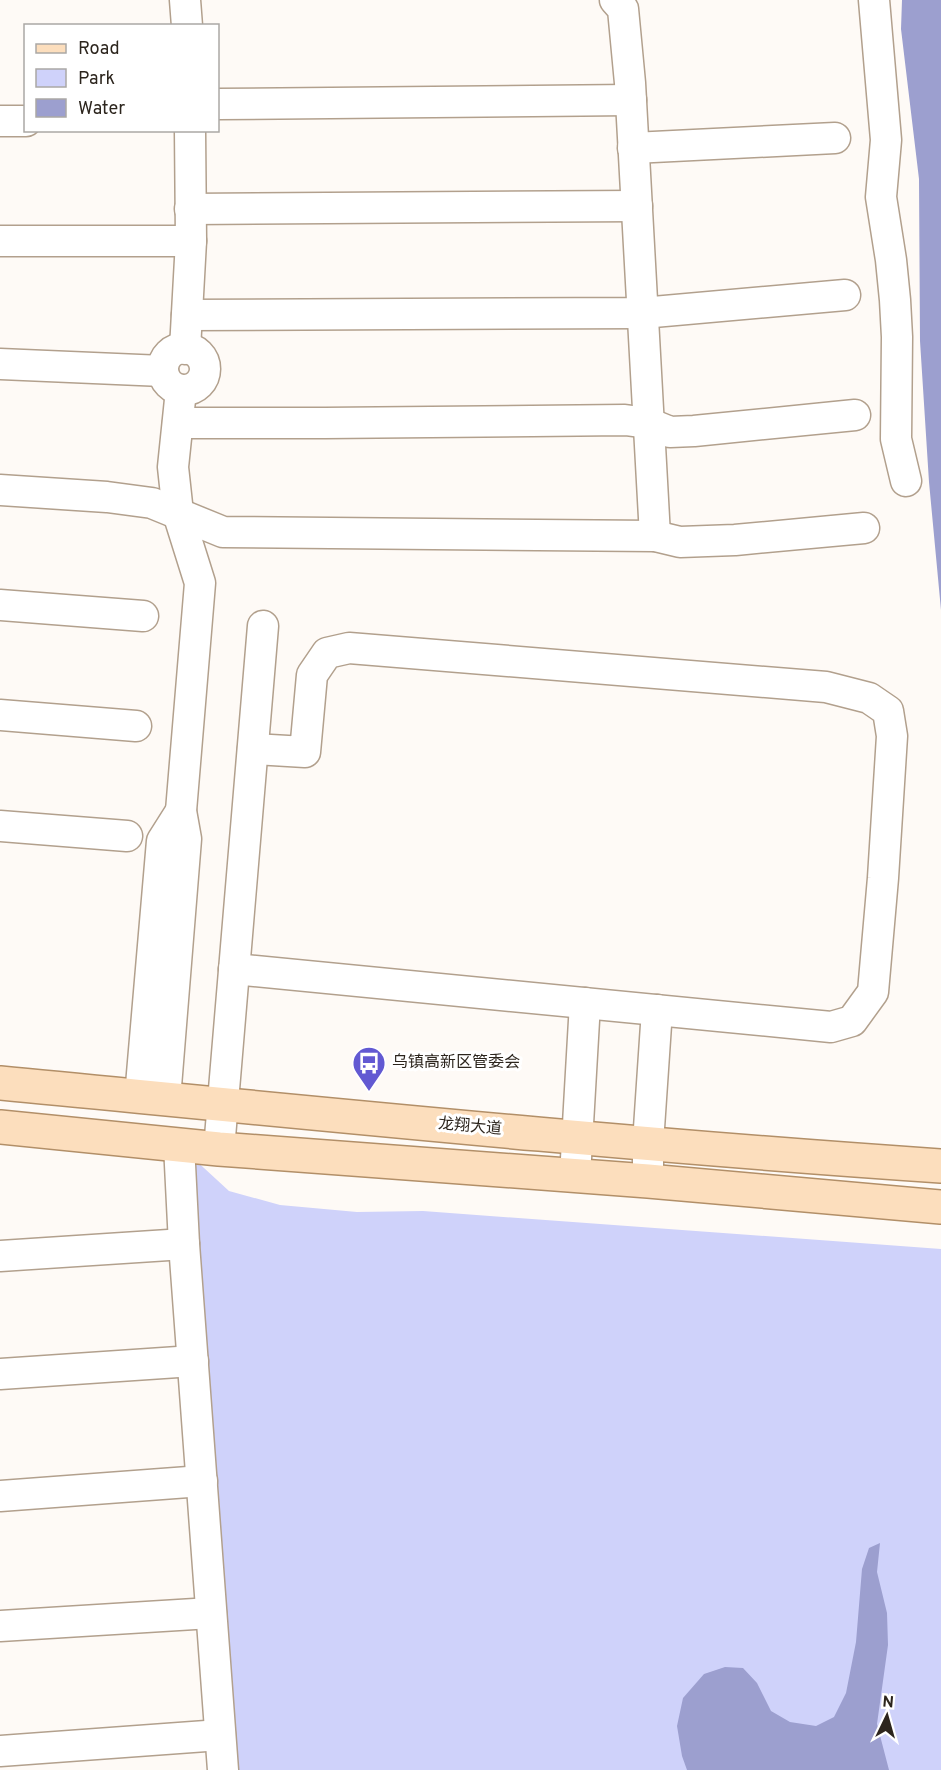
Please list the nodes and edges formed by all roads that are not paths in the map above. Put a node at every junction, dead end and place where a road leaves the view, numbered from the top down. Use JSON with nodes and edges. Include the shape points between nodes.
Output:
{"nodes":[{"id":1,"x":185,"y":0,"type":"edge"},
{"id":2,"x":615,"y":0,"type":"edge"},
{"id":3,"x":874,"y":0,"type":"edge"},
{"id":4,"x":187,"y":24,"type":"edge"},
{"id":5,"x":631,"y":100,"type":"junction"},
{"id":6,"x":219,"y":104,"type":"edge"},
{"id":7,"x":0,"y":121,"type":"edge"},
{"id":8,"x":24,"y":121,"type":"edge"},
{"id":9,"x":190,"y":132,"type":"edge"},
{"id":10,"x":835,"y":138,"type":"dead end"},
{"id":11,"x":633,"y":148,"type":"junction"},
{"id":12,"x":637,"y":206,"type":"junction"},
{"id":13,"x":190,"y":209,"type":"junction"},
{"id":14,"x":0,"y":241,"type":"edge"},
{"id":15,"x":191,"y":241,"type":"junction"},
{"id":16,"x":846,"y":295,"type":"dead end"},
{"id":17,"x":642,"y":313,"type":"junction"},
{"id":18,"x":187,"y":315,"type":"junction"},
{"id":19,"x":0,"y":364,"type":"edge"},
{"id":20,"x":172,"y":381,"type":"junction"},
{"id":21,"x":855,"y":416,"type":"dead end"},
{"id":22,"x":178,"y":423,"type":"junction"},
{"id":23,"x":648,"y":423,"type":"junction"},
{"id":24,"x":906,"y":481,"type":"dead end"},
{"id":25,"x":0,"y":490,"type":"edge"},
{"id":26,"x":178,"y":513,"type":"junction"},
{"id":27,"x":864,"y":528,"type":"dead end"},
{"id":28,"x":654,"y":536,"type":"junction"},
{"id":29,"x":0,"y":605,"type":"edge"},
{"id":30,"x":143,"y":616,"type":"dead end"},
{"id":31,"x":263,"y":626,"type":"dead end"},
{"id":32,"x":0,"y":716,"type":"edge"},
{"id":33,"x":136,"y":726,"type":"dead end"},
{"id":34,"x":253,"y":749,"type":"junction"},
{"id":35,"x":0,"y":826,"type":"edge"},
{"id":36,"x":127,"y":836,"type":"dead end"},
{"id":37,"x":234,"y":969,"type":"junction"},
{"id":38,"x":585,"y":1003,"type":"junction"},
{"id":39,"x":657,"y":1010,"type":"junction"},
{"id":40,"x":0,"y":1083,"type":"edge"},
{"id":41,"x":152,"y":1098,"type":"junction"},
{"id":42,"x":222,"y":1104,"type":"junction"},
{"id":43,"x":0,"y":1127,"type":"edge"},
{"id":44,"x":577,"y":1137,"type":"junction"},
{"id":45,"x":648,"y":1143,"type":"junction"},
{"id":46,"x":179,"y":1145,"type":"junction"},
{"id":47,"x":219,"y":1149,"type":"junction"},
{"id":48,"x":941,"y":1166,"type":"edge"},
{"id":49,"x":575,"y":1176,"type":"junction"},
{"id":50,"x":648,"y":1181,"type":"junction"},
{"id":51,"x":941,"y":1207,"type":"edge"},
{"id":52,"x":184,"y":1244,"type":"junction"},
{"id":53,"x":0,"y":1256,"type":"edge"},
{"id":54,"x":193,"y":1361,"type":"junction"},
{"id":55,"x":0,"y":1374,"type":"edge"},
{"id":56,"x":202,"y":1481,"type":"junction"},
{"id":57,"x":0,"y":1496,"type":"edge"},
{"id":58,"x":212,"y":1613,"type":"junction"},
{"id":59,"x":0,"y":1626,"type":"edge"},
{"id":60,"x":220,"y":1735,"type":"junction"},
{"id":61,"x":0,"y":1751,"type":"edge"},
{"id":62,"x":223,"y":1770,"type":"edge"}],
"edges":[{"from":1,"to":4,"type":"street"},
{"from":2,"to":5,"type":"street","via":[[623,9]]},
{"from":3,"to":24,"type":"street","via":[[886,140],[881,197],[896,309],[896,439]]},
{"from":5,"to":6,"type":"street"},
{"from":5,"to":11,"type":"street"},
{"from":7,"to":8,"type":"street"},
{"from":9,"to":13,"type":"street"},
{"from":10,"to":11,"type":"street"},
{"from":11,"to":12,"type":"street"},
{"from":12,"to":13,"type":"street"},
{"from":12,"to":17,"type":"street"},
{"from":13,"to":15,"type":"street"},
{"from":14,"to":15,"type":"street"},
{"from":15,"to":18,"type":"street"},
{"from":16,"to":17,"type":"street"},
{"from":17,"to":18,"type":"street"},
{"from":17,"to":23,"type":"street"},
{"from":18,"to":20,"type":"street","via":[[185,349],[202,358],[205,371],[200,383],[188,390]]},
{"from":19,"to":20,"type":"street"},
{"from":20,"to":22,"type":"street"},
{"from":21,"to":23,"type":"street","via":[[670,432]]},
{"from":22,"to":23,"type":"street"},
{"from":22,"to":26,"type":"street","via":[[173,467]]},
{"from":23,"to":28,"type":"street"},
{"from":25,"to":26,"type":"street","via":[[107,497],[152,503]]},
{"from":26,"to":28,"type":"street","via":[[223,532]]},
{"from":26,"to":41,"type":"street","via":[[200,583],[181,811],[186,839]]},
{"from":27,"to":28,"type":"street","via":[[735,540],[680,542]]},
{"from":29,"to":30,"type":"street"},
{"from":31,"to":34,"type":"street"},
{"from":32,"to":33,"type":"street"},
{"from":34,"to":37,"type":"street"},
{"from":34,"to":39,"type":"street","via":[[305,752],[312,675],[327,653],[349,648],[826,687],[869,698],[888,711],[892,736],[873,992],[852,1022],[831,1027]]},
{"from":35,"to":36,"type":"street"},
{"from":37,"to":38,"type":"street"},
{"from":37,"to":42,"type":"street"},
{"from":38,"to":39,"type":"street"},
{"from":38,"to":44,"type":"street"},
{"from":39,"to":45,"type":"street"},
{"from":40,"to":41,"type":"main road","name":"龙翔大道"},
{"from":41,"to":42,"type":"main road","name":"龙翔大道"},
{"from":42,"to":44,"type":"main road","name":"龙翔大道"},
{"from":42,"to":47,"type":"street"},
{"from":43,"to":46,"type":"main road"},
{"from":44,"to":45,"type":"main road","name":"龙翔大道"},
{"from":44,"to":49,"type":"street"},
{"from":45,"to":48,"type":"main road","name":"龙翔大道"},
{"from":45,"to":50,"type":"street"},
{"from":46,"to":47,"type":"main road"},
{"from":46,"to":52,"type":"street"},
{"from":47,"to":49,"type":"main road"},
{"from":49,"to":50,"type":"main road"},
{"from":50,"to":51,"type":"main road"},
{"from":52,"to":53,"type":"street"},
{"from":52,"to":54,"type":"street"},
{"from":54,"to":55,"type":"street"},
{"from":54,"to":56,"type":"street"},
{"from":56,"to":57,"type":"street"},
{"from":56,"to":58,"type":"street"},
{"from":58,"to":59,"type":"street"},
{"from":58,"to":60,"type":"street"},
{"from":60,"to":61,"type":"street"},
{"from":60,"to":62,"type":"street"}]}
